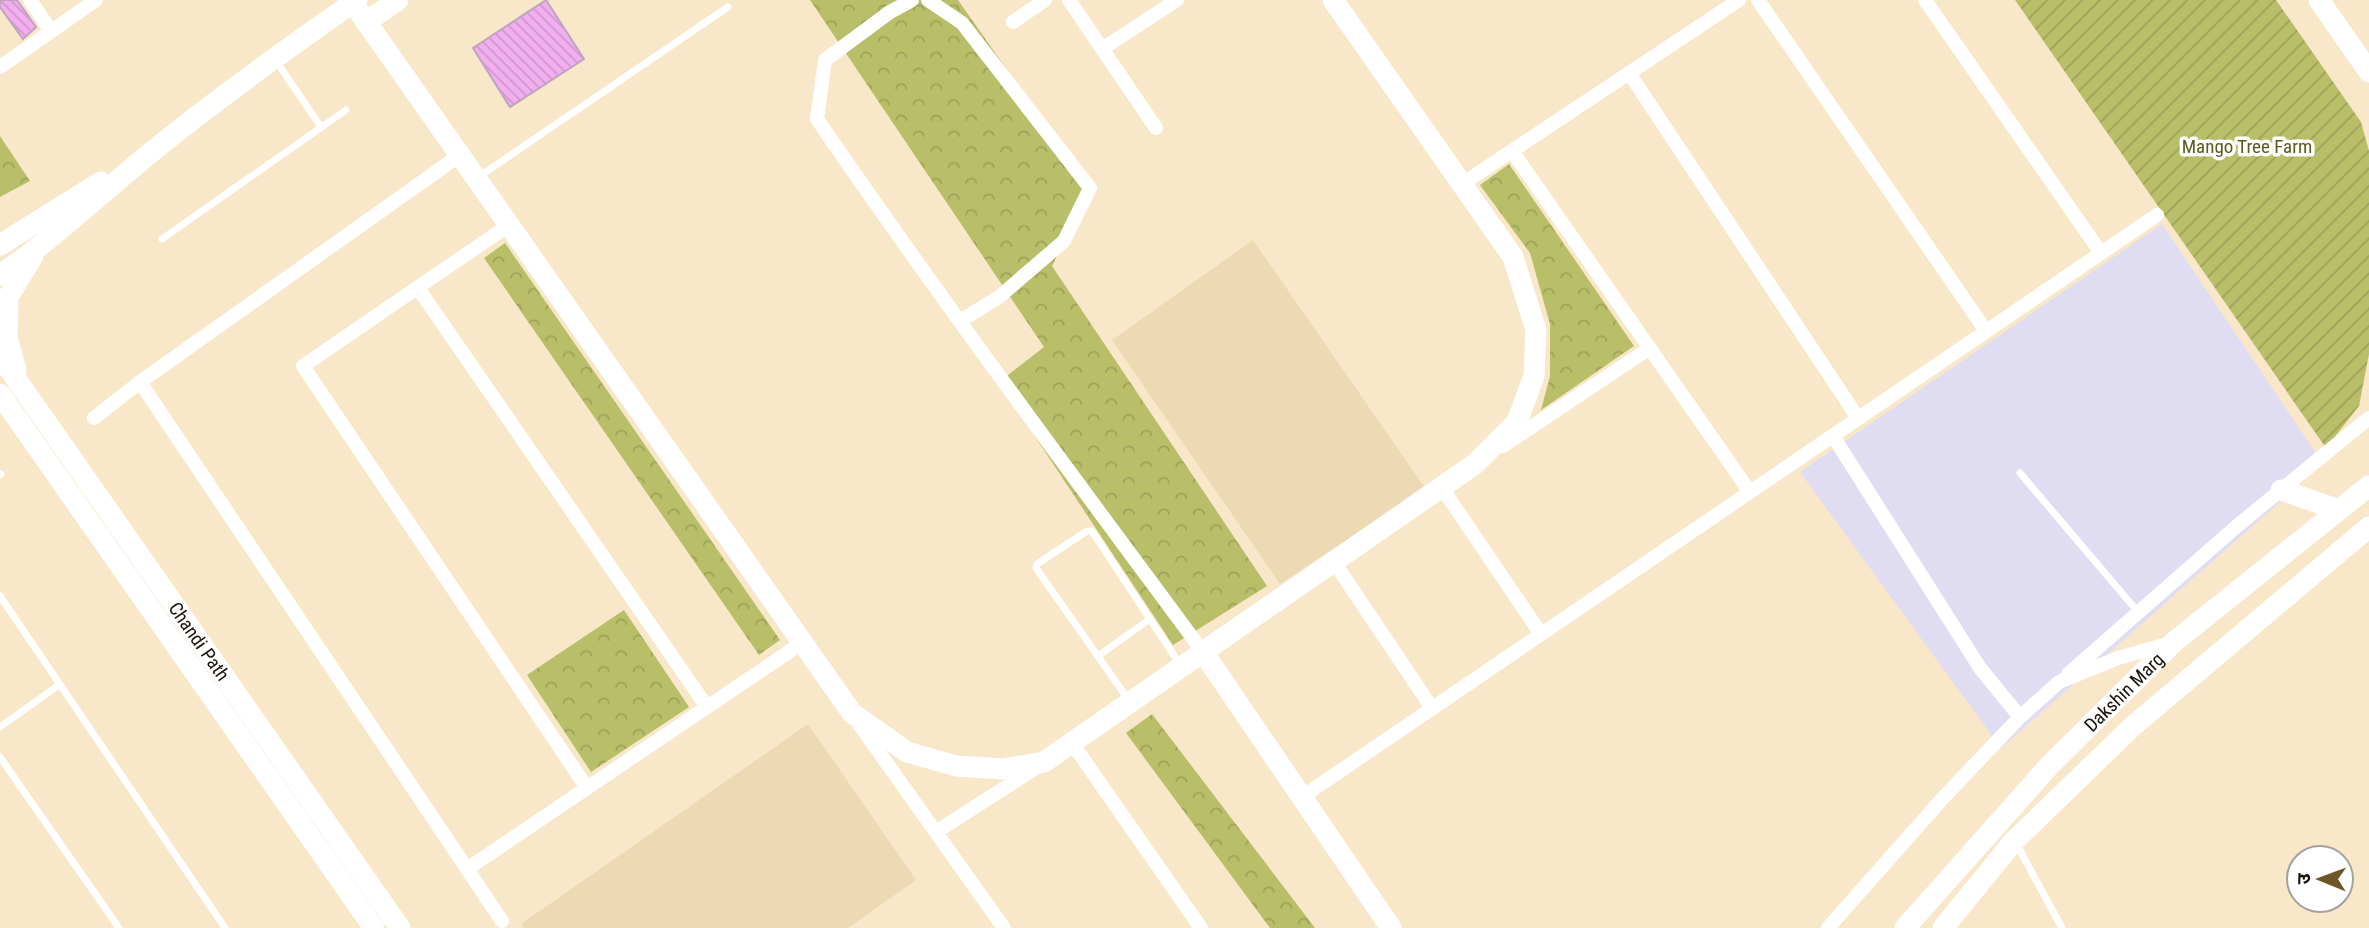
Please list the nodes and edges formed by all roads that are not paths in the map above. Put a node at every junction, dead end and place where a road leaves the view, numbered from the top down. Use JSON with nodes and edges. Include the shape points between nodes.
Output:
{"nodes":[{"id":1,"x":30,"y":0,"type":"edge"},
{"id":2,"x":96,"y":0,"type":"edge"},
{"id":3,"x":398,"y":0,"type":"edge"},
{"id":4,"x":912,"y":0,"type":"edge"},
{"id":5,"x":928,"y":0,"type":"edge"},
{"id":6,"x":1045,"y":0,"type":"edge"},
{"id":7,"x":1069,"y":0,"type":"edge"},
{"id":8,"x":1177,"y":0,"type":"edge"},
{"id":9,"x":1333,"y":0,"type":"edge"},
{"id":10,"x":1739,"y":0,"type":"edge"},
{"id":11,"x":1758,"y":0,"type":"edge"},
{"id":12,"x":1925,"y":0,"type":"edge"},
{"id":13,"x":2319,"y":0,"type":"edge"},
{"id":14,"x":355,"y":1,"type":"edge"},
{"id":15,"x":728,"y":7,"type":"dead end"},
{"id":16,"x":366,"y":22,"type":"junction"},
{"id":17,"x":1013,"y":22,"type":"dead end"},
{"id":18,"x":51,"y":31,"type":"junction"},
{"id":19,"x":1102,"y":49,"type":"junction"},
{"id":20,"x":273,"y":57,"type":"junction"},
{"id":21,"x":0,"y":67,"type":"edge"},
{"id":22,"x":2369,"y":72,"type":"edge"},
{"id":23,"x":1629,"y":73,"type":"junction"},
{"id":24,"x":346,"y":110,"type":"dead end"},
{"id":25,"x":321,"y":127,"type":"junction"},
{"id":26,"x":1156,"y":128,"type":"dead end"},
{"id":27,"x":153,"y":150,"type":"junction"},
{"id":28,"x":1512,"y":151,"type":"junction"},
{"id":29,"x":460,"y":155,"type":"junction"},
{"id":30,"x":477,"y":178,"type":"junction"},
{"id":31,"x":1462,"y":184,"type":"junction"},
{"id":32,"x":2157,"y":215,"type":"dead end"},
{"id":33,"x":509,"y":225,"type":"junction"},
{"id":34,"x":9,"y":232,"type":"edge"},
{"id":35,"x":162,"y":239,"type":"dead end"},
{"id":36,"x":0,"y":245,"type":"edge"},
{"id":37,"x":36,"y":251,"type":"junction"},
{"id":38,"x":2101,"y":253,"type":"junction"},
{"id":39,"x":0,"y":275,"type":"edge"},
{"id":40,"x":418,"y":288,"type":"junction"},
{"id":41,"x":960,"y":321,"type":"junction"},
{"id":42,"x":1986,"y":331,"type":"junction"},
{"id":43,"x":1650,"y":348,"type":"junction"},
{"id":44,"x":0,"y":356,"type":"edge"},
{"id":45,"x":140,"y":382,"type":"junction"},
{"id":46,"x":21,"y":386,"type":"junction"},
{"id":47,"x":0,"y":395,"type":"edge"},
{"id":48,"x":94,"y":418,"type":"dead end"},
{"id":49,"x":1858,"y":418,"type":"junction"},
{"id":50,"x":2369,"y":418,"type":"edge"},
{"id":51,"x":1833,"y":436,"type":"junction"},
{"id":52,"x":1475,"y":464,"type":"junction"},
{"id":53,"x":2020,"y":473,"type":"dead end"},
{"id":54,"x":2367,"y":483,"type":"edge"},
{"id":55,"x":1442,"y":488,"type":"junction"},
{"id":56,"x":2281,"y":490,"type":"junction"},
{"id":57,"x":1751,"y":492,"type":"junction"},
{"id":58,"x":2339,"y":510,"type":"junction"},
{"id":59,"x":2369,"y":527,"type":"edge"},
{"id":60,"x":1334,"y":562,"type":"junction"},
{"id":61,"x":0,"y":596,"type":"edge"},
{"id":62,"x":2139,"y":612,"type":"junction"},
{"id":63,"x":1150,"y":619,"type":"junction"},
{"id":64,"x":1541,"y":634,"type":"junction"},
{"id":65,"x":2174,"y":642,"type":"junction"},
{"id":66,"x":803,"y":643,"type":"junction"},
{"id":67,"x":1203,"y":652,"type":"junction"},
{"id":68,"x":1097,"y":656,"type":"junction"},
{"id":69,"x":1182,"y":667,"type":"junction"},
{"id":70,"x":2059,"y":682,"type":"junction"},
{"id":71,"x":59,"y":685,"type":"junction"},
{"id":72,"x":1130,"y":703,"type":"junction"},
{"id":73,"x":707,"y":707,"type":"junction"},
{"id":74,"x":1432,"y":708,"type":"junction"},
{"id":75,"x":852,"y":713,"type":"junction"},
{"id":76,"x":2020,"y":718,"type":"junction"},
{"id":77,"x":0,"y":727,"type":"edge"},
{"id":78,"x":1072,"y":743,"type":"junction"},
{"id":79,"x":0,"y":757,"type":"edge"},
{"id":80,"x":1044,"y":762,"type":"junction"},
{"id":81,"x":587,"y":788,"type":"junction"},
{"id":82,"x":1302,"y":797,"type":"junction"},
{"id":83,"x":936,"y":832,"type":"junction"},
{"id":84,"x":2014,"y":841,"type":"junction"},
{"id":85,"x":467,"y":869,"type":"junction"},
{"id":86,"x":502,"y":921,"type":"dead end"},
{"id":87,"x":997,"y":926,"type":"edge"},
{"id":88,"x":119,"y":928,"type":"edge"},
{"id":89,"x":225,"y":928,"type":"edge"},
{"id":90,"x":374,"y":928,"type":"edge"},
{"id":91,"x":400,"y":928,"type":"edge"},
{"id":92,"x":1201,"y":928,"type":"edge"},
{"id":93,"x":1391,"y":928,"type":"edge"},
{"id":94,"x":1828,"y":928,"type":"edge"},
{"id":95,"x":1905,"y":928,"type":"edge"},
{"id":96,"x":1943,"y":928,"type":"edge"},
{"id":97,"x":2062,"y":928,"type":"edge"}],
"edges":[{"from":1,"to":18,"type":"street"},
{"from":2,"to":18,"type":"street"},
{"from":3,"to":16,"type":"street"},
{"from":4,"to":41,"type":"street","via":[[825,60],[817,119]]},
{"from":5,"to":41,"type":"street","via":[[961,23],[1090,188],[1064,241],[999,298]]},
{"from":6,"to":17,"type":"street"},
{"from":7,"to":19,"type":"street"},
{"from":8,"to":19,"type":"street"},
{"from":9,"to":31,"type":"street"},
{"from":10,"to":23,"type":"street"},
{"from":11,"to":42,"type":"street"},
{"from":12,"to":38,"type":"street"},
{"from":13,"to":22,"type":"street"},
{"from":14,"to":16,"type":"street"},
{"from":14,"to":20,"type":"street"},
{"from":15,"to":30,"type":"lane"},
{"from":16,"to":29,"type":"street"},
{"from":18,"to":21,"type":"street"},
{"from":19,"to":26,"type":"street"},
{"from":20,"to":25,"type":"lane"},
{"from":20,"to":27,"type":"street"},
{"from":23,"to":28,"type":"street"},
{"from":23,"to":49,"type":"street"},
{"from":24,"to":25,"type":"lane"},
{"from":25,"to":35,"type":"lane"},
{"from":27,"to":34,"type":"street"},
{"from":27,"to":37,"type":"street"},
{"from":28,"to":31,"type":"street"},
{"from":28,"to":43,"type":"street"},
{"from":29,"to":30,"type":"street"},
{"from":29,"to":45,"type":"street"},
{"from":30,"to":33,"type":"street"},
{"from":31,"to":52,"type":"street","via":[[1513,257],[1536,330],[1534,376],[1517,422]]},
{"from":32,"to":38,"type":"street"},
{"from":33,"to":40,"type":"street"},
{"from":33,"to":66,"type":"street"},
{"from":34,"to":36,"type":"street"},
{"from":37,"to":39,"type":"street"},
{"from":37,"to":46,"type":"street","via":[[8,297],[7,337]]},
{"from":38,"to":42,"type":"street"},
{"from":40,"to":73,"type":"street"},
{"from":40,"to":81,"type":"street","via":[[303,366]]},
{"from":41,"to":67,"type":"street"},
{"from":42,"to":49,"type":"street"},
{"from":43,"to":52,"type":"street"},
{"from":43,"to":57,"type":"street"},
{"from":44,"to":46,"type":"street","name":"Chandi Path"},
{"from":45,"to":48,"type":"street"},
{"from":45,"to":85,"type":"street"},
{"from":46,"to":91,"type":"street","name":"Chandi Path"},
{"from":47,"to":90,"type":"street","name":"Chandi Path"},
{"from":49,"to":51,"type":"street"},
{"from":50,"to":56,"type":"street"},
{"from":51,"to":57,"type":"street"},
{"from":51,"to":76,"type":"street","via":[[1980,668]]},
{"from":52,"to":55,"type":"street"},
{"from":53,"to":62,"type":"lane"},
{"from":54,"to":58,"type":"street","name":"Dakshin Marg"},
{"from":55,"to":60,"type":"street"},
{"from":55,"to":64,"type":"street"},
{"from":56,"to":58,"type":"street"},
{"from":56,"to":62,"type":"street"},
{"from":57,"to":64,"type":"street"},
{"from":58,"to":65,"type":"street","name":"Dakshin Marg"},
{"from":59,"to":84,"type":"street","name":"Dakshin Marg","via":[[2133,726]]},
{"from":60,"to":67,"type":"street"},
{"from":60,"to":74,"type":"street"},
{"from":61,"to":71,"type":"lane"},
{"from":62,"to":70,"type":"street"},
{"from":63,"to":68,"type":"lane"},
{"from":63,"to":68,"type":"lane","via":[[1092,531],[1037,564]]},
{"from":63,"to":69,"type":"lane"},
{"from":64,"to":74,"type":"street"},
{"from":65,"to":70,"type":"street"},
{"from":65,"to":95,"type":"street","name":"Dakshin Marg","via":[[2049,766]]},
{"from":66,"to":73,"type":"street"},
{"from":66,"to":75,"type":"street"},
{"from":67,"to":69,"type":"street"},
{"from":67,"to":82,"type":"street"},
{"from":68,"to":72,"type":"lane"},
{"from":69,"to":72,"type":"street"},
{"from":70,"to":76,"type":"street"},
{"from":71,"to":77,"type":"lane"},
{"from":71,"to":89,"type":"lane"},
{"from":72,"to":78,"type":"street"},
{"from":73,"to":81,"type":"street"},
{"from":74,"to":82,"type":"street"},
{"from":75,"to":80,"type":"street","via":[[907,752],[956,766],[1003,769]]},
{"from":75,"to":83,"type":"street"},
{"from":76,"to":94,"type":"street"},
{"from":78,"to":80,"type":"street"},
{"from":78,"to":92,"type":"street"},
{"from":79,"to":88,"type":"lane"},
{"from":80,"to":83,"type":"street"},
{"from":81,"to":85,"type":"street"},
{"from":82,"to":93,"type":"street"},
{"from":83,"to":87,"type":"street"},
{"from":84,"to":96,"type":"street","name":"Dakshin Marg"},
{"from":84,"to":97,"type":"lane"},
{"from":85,"to":86,"type":"street"}]}
